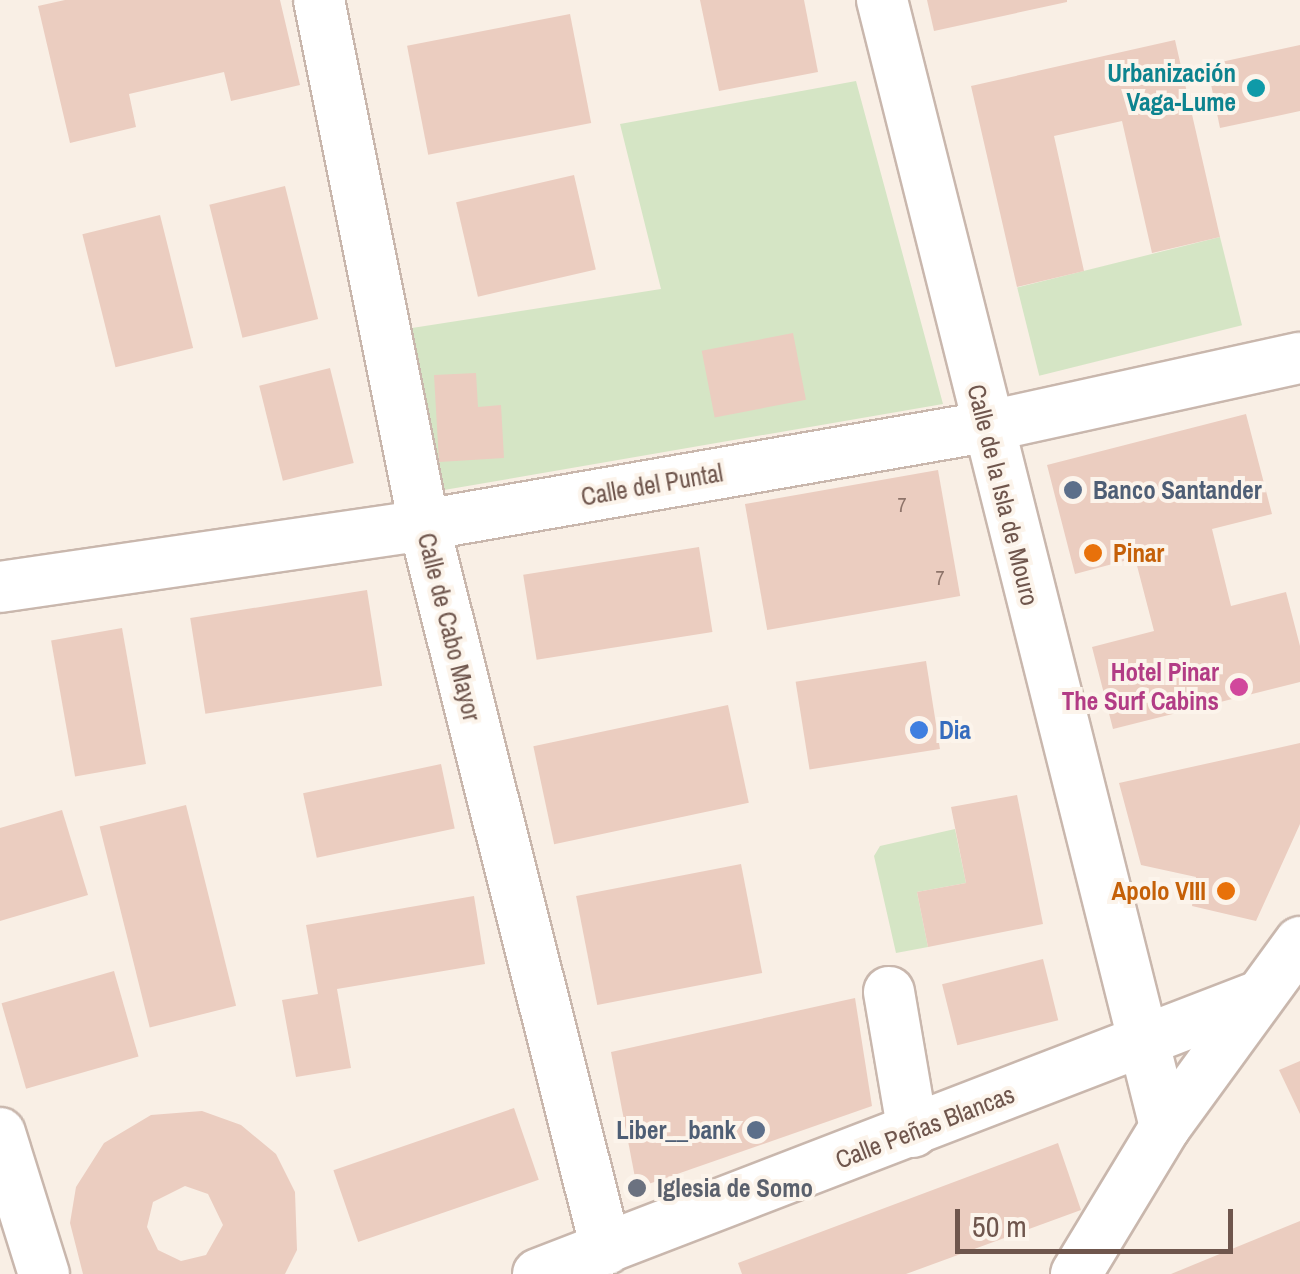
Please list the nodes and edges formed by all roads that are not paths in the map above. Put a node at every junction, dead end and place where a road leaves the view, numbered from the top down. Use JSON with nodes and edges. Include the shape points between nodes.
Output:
{"nodes":[{"id":1,"x":319,"y":0,"type":"edge"},
{"id":2,"x":882,"y":0,"type":"edge"},
{"id":3,"x":1300,"y":358,"type":"edge"},
{"id":4,"x":986,"y":427,"type":"junction"},
{"id":5,"x":424,"y":525,"type":"junction"},
{"id":6,"x":0,"y":587,"type":"edge"},
{"id":7,"x":1300,"y":942,"type":"edge"},
{"id":8,"x":1129,"y":988,"type":"junction"},
{"id":9,"x":889,"y":992,"type":"dead end"},
{"id":10,"x":1254,"y":998,"type":"junction"},
{"id":11,"x":1198,"y":1020,"type":"junction"},
{"id":12,"x":1142,"y":1042,"type":"junction"},
{"id":13,"x":1080,"y":1067,"type":"junction"},
{"id":14,"x":912,"y":1132,"type":"junction"},
{"id":15,"x":0,"y":1133,"type":"edge"},
{"id":16,"x":1155,"y":1143,"type":"junction"},
{"id":17,"x":606,"y":1249,"type":"junction"},
{"id":18,"x":44,"y":1274,"type":"edge"},
{"id":19,"x":538,"y":1274,"type":"edge"},
{"id":20,"x":1076,"y":1274,"type":"edge"}],
"edges":[{"from":1,"to":5,"type":"street","name":"Calle de Cabo Mayor"},
{"from":2,"to":4,"type":"street","name":"Calle de la Isla de Mouro"},
{"from":3,"to":4,"type":"street","name":"Calle del Puntal"},
{"from":4,"to":5,"type":"street","name":"Calle del Puntal"},
{"from":4,"to":8,"type":"street","name":"Calle de la Isla de Mouro"},
{"from":5,"to":6,"type":"street","name":"Calle del Puntal"},
{"from":5,"to":17,"type":"street","name":"Calle de Cabo Mayor"},
{"from":7,"to":10,"type":"street"},
{"from":8,"to":11,"type":"street","via":[[1158,1008]]},
{"from":8,"to":12,"type":"street","name":"Calle de la Isla de Mouro"},
{"from":9,"to":14,"type":"street"},
{"from":10,"to":11,"type":"street","name":"Calle Peñas Blancas"},
{"from":10,"to":16,"type":"street"},
{"from":11,"to":12,"type":"street","name":"Calle Peñas Blancas"},
{"from":12,"to":13,"type":"street","name":"Calle Peñas Blancas"},
{"from":12,"to":16,"type":"street","name":"Calle de la Isla de Mouro"},
{"from":13,"to":14,"type":"street","name":"Calle Peñas Blancas"},
{"from":13,"to":16,"type":"street","via":[[1118,1087]]},
{"from":14,"to":17,"type":"street","name":"Calle Peñas Blancas"},
{"from":15,"to":18,"type":"street"},
{"from":16,"to":20,"type":"street"},
{"from":17,"to":19,"type":"street","name":"Calle Peñas Blancas"}]}
